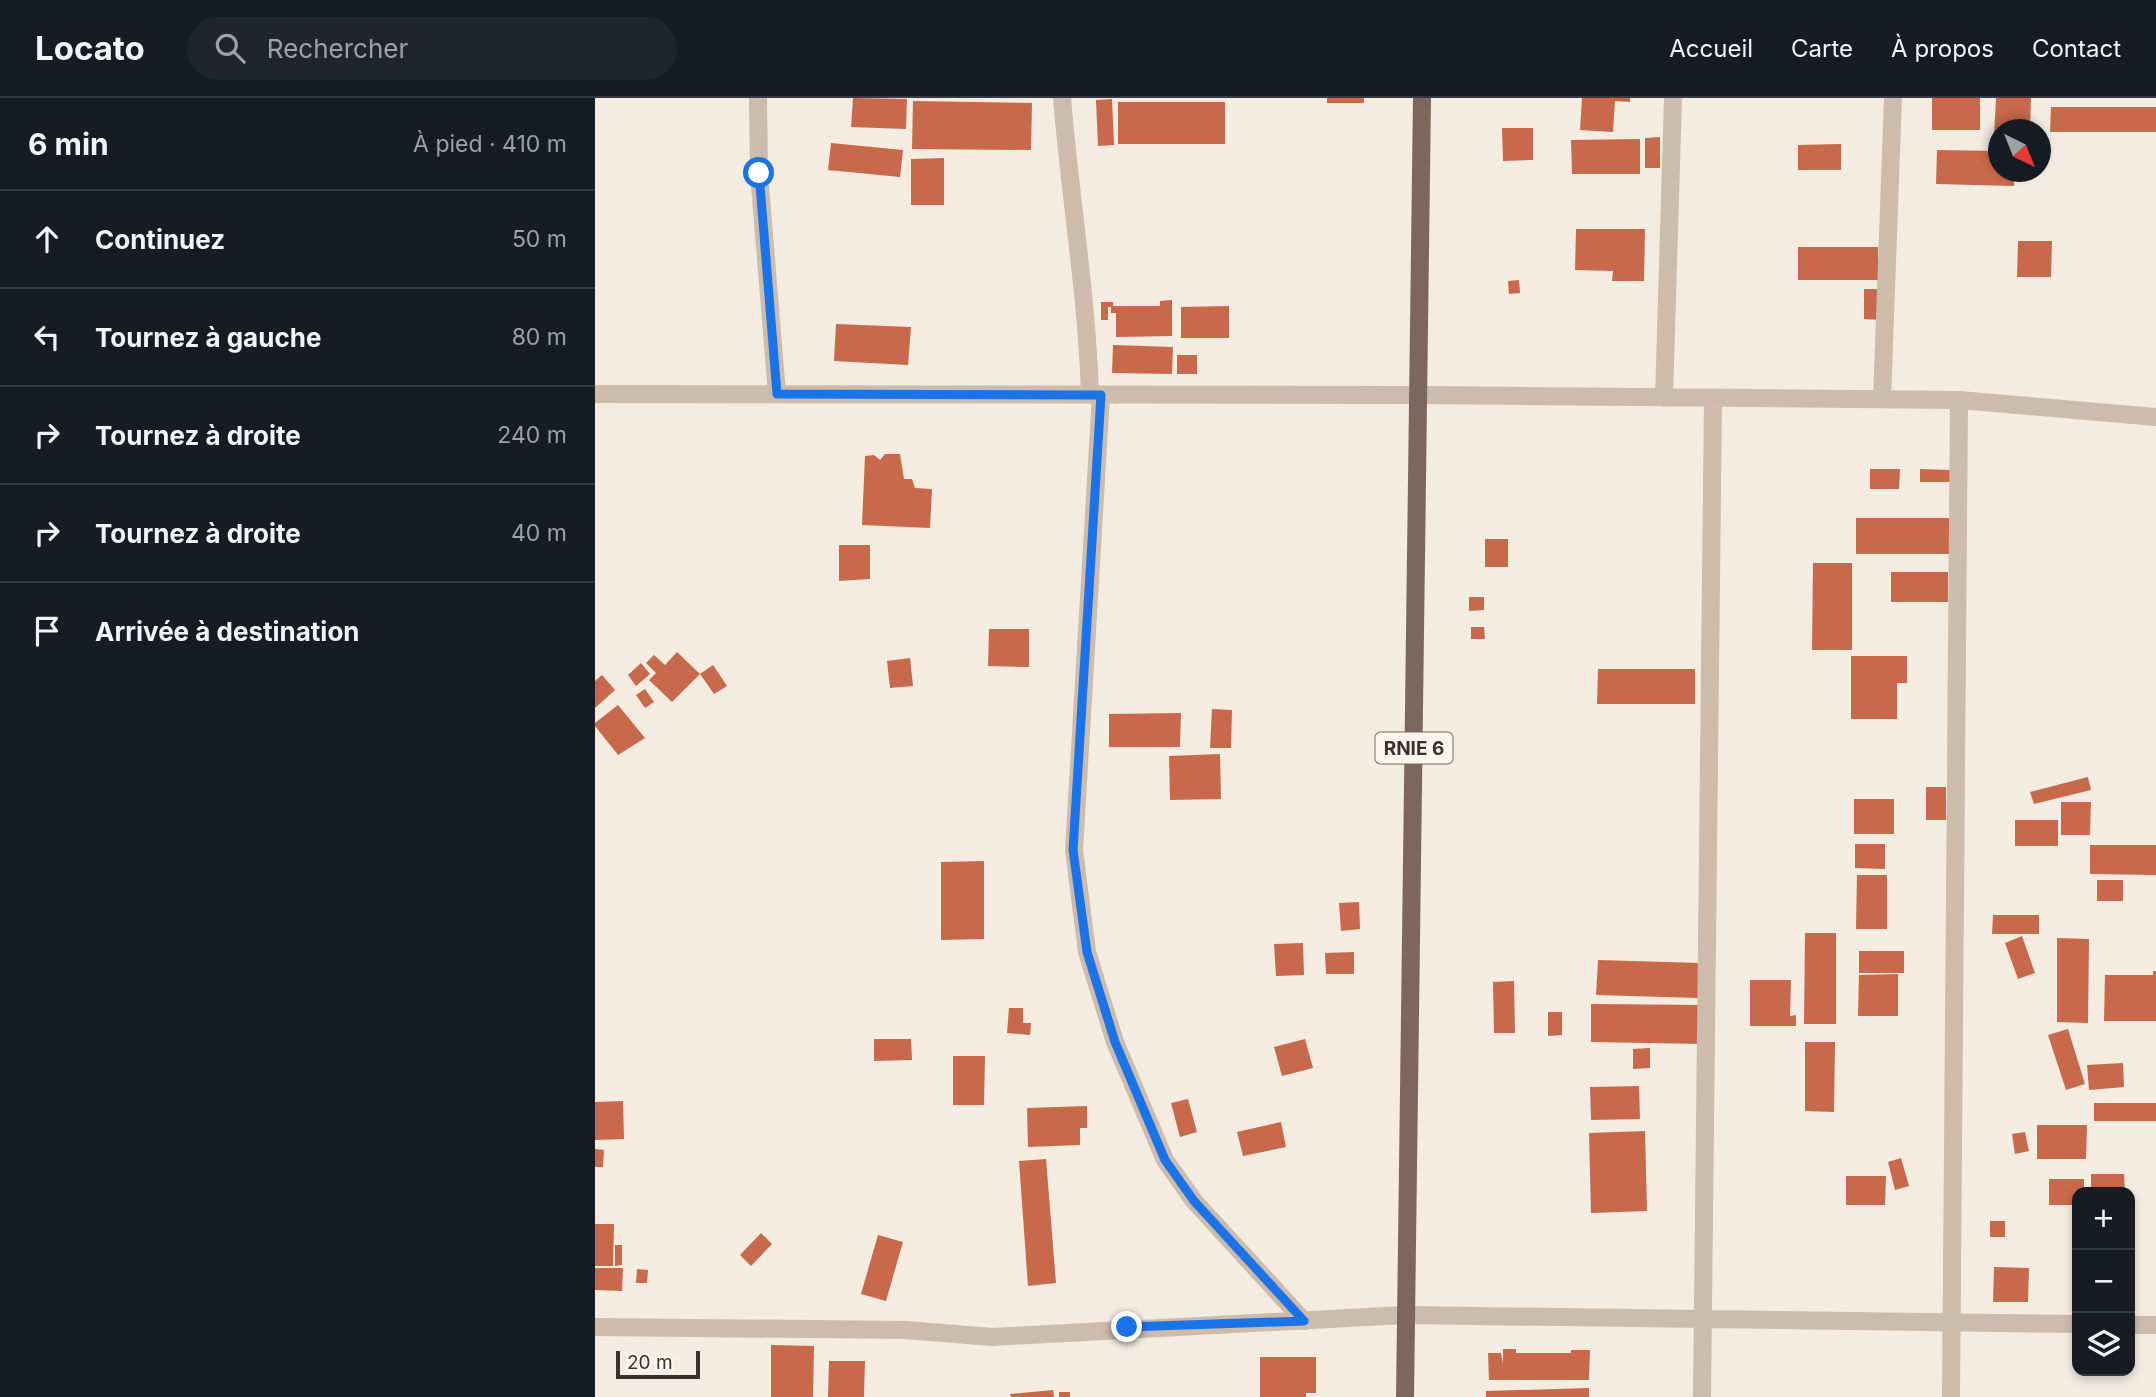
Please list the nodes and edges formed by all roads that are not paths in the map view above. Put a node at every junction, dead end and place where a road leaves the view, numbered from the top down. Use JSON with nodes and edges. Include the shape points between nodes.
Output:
{"nodes":[{"id":1,"x":758,"y":98,"type":"edge"},
{"id":2,"x":1062,"y":98,"type":"edge"},
{"id":3,"x":1422,"y":98,"type":"edge"},
{"id":4,"x":1673,"y":98,"type":"edge"},
{"id":5,"x":1893,"y":98,"type":"edge"},
{"id":6,"x":595,"y":394,"type":"edge"},
{"id":7,"x":777,"y":394,"type":"junction"},
{"id":8,"x":1095,"y":395,"type":"junction"},
{"id":9,"x":1420,"y":395,"type":"junction"},
{"id":10,"x":1664,"y":398,"type":"junction"},
{"id":11,"x":1713,"y":398,"type":"junction"},
{"id":12,"x":1882,"y":399,"type":"junction"},
{"id":13,"x":1959,"y":400,"type":"junction"},
{"id":14,"x":2156,"y":417,"type":"edge"},
{"id":15,"x":1404,"y":1315,"type":"junction"},
{"id":16,"x":1703,"y":1319,"type":"junction"},
{"id":17,"x":1304,"y":1321,"type":"junction"},
{"id":18,"x":1951,"y":1323,"type":"junction"},
{"id":19,"x":2072,"y":1324,"type":"edge"},
{"id":20,"x":2135,"y":1325,"type":"edge"},
{"id":21,"x":2156,"y":1325,"type":"edge"},
{"id":22,"x":595,"y":1327,"type":"edge"},
{"id":23,"x":1405,"y":1397,"type":"edge"},
{"id":24,"x":1702,"y":1397,"type":"edge"},
{"id":25,"x":1951,"y":1397,"type":"edge"}],
"edges":[{"from":1,"to":7,"type":"street","via":[[759,173]]},
{"from":2,"to":8,"type":"street"},
{"from":3,"to":9,"type":"main road","number":"RNIE 6"},
{"from":4,"to":10,"type":"street"},
{"from":5,"to":12,"type":"street"},
{"from":6,"to":7,"type":"street"},
{"from":7,"to":8,"type":"street"},
{"from":8,"to":9,"type":"street"},
{"from":8,"to":17,"type":"street","via":[[1073,850],[1087,952],[1115,1042],[1165,1160],[1194,1201]]},
{"from":9,"to":10,"type":"street"},
{"from":9,"to":15,"type":"main road","number":"RNIE 6"},
{"from":10,"to":11,"type":"street"},
{"from":11,"to":12,"type":"street"},
{"from":11,"to":16,"type":"street"},
{"from":12,"to":13,"type":"street"},
{"from":13,"to":14,"type":"street"},
{"from":13,"to":18,"type":"street"},
{"from":15,"to":16,"type":"street"},
{"from":15,"to":17,"type":"street"},
{"from":15,"to":23,"type":"main road","number":"RNIE 6"},
{"from":16,"to":18,"type":"street"},
{"from":16,"to":24,"type":"street"},
{"from":17,"to":22,"type":"street","via":[[992,1337],[907,1330]]},
{"from":18,"to":19,"type":"street"},
{"from":18,"to":25,"type":"street"},
{"from":20,"to":21,"type":"street"}]}
